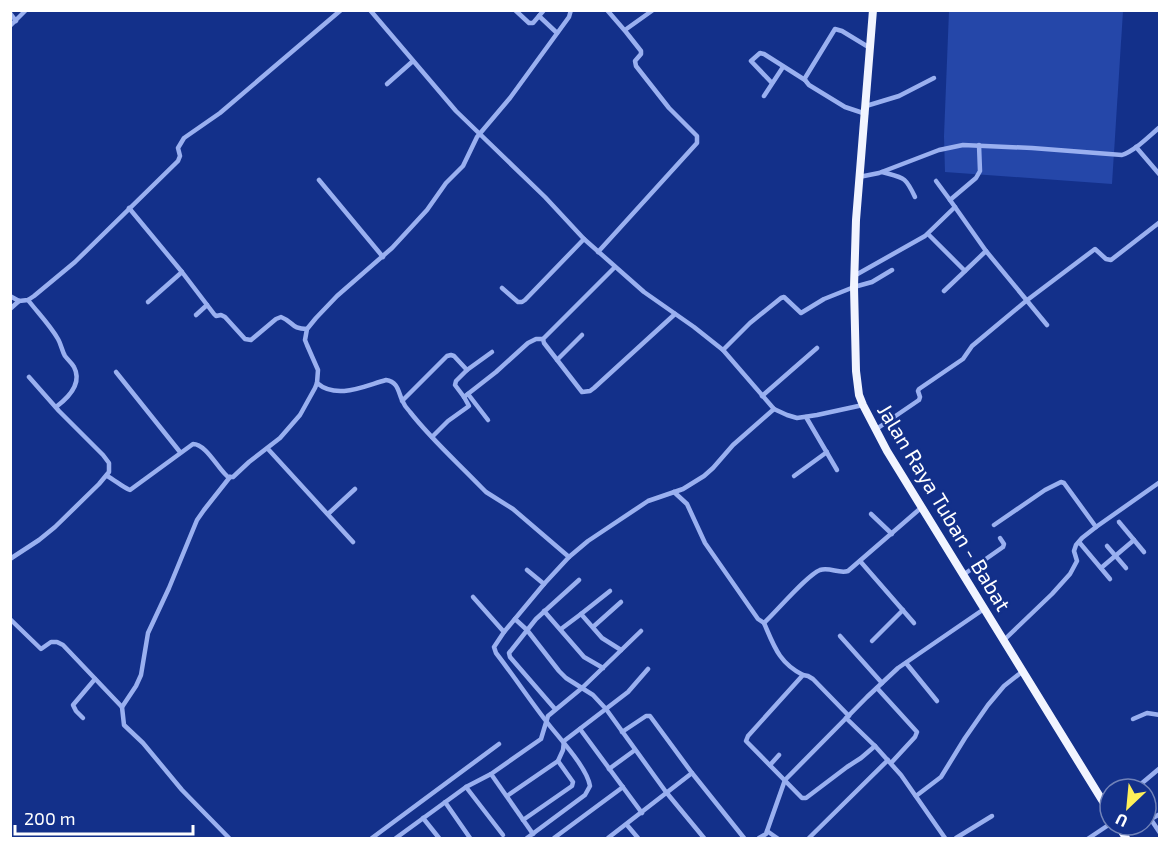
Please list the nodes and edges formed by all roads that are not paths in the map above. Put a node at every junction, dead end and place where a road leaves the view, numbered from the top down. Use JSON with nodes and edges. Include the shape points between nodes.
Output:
{"nodes":[{"id":1,"x":26,"y":10,"type":"edge"},
{"id":2,"x":341,"y":10,"type":"edge"},
{"id":3,"x":370,"y":10,"type":"edge"},
{"id":4,"x":515,"y":10,"type":"edge"},
{"id":5,"x":544,"y":10,"type":"edge"},
{"id":6,"x":571,"y":10,"type":"edge"},
{"id":7,"x":607,"y":10,"type":"edge"},
{"id":8,"x":653,"y":10,"type":"edge"},
{"id":9,"x":873,"y":10,"type":"edge"},
{"id":10,"x":10,"y":13,"type":"edge"},
{"id":11,"x":539,"y":16,"type":"junction"},
{"id":12,"x":15,"y":21,"type":"junction"},
{"id":13,"x":10,"y":27,"type":"edge"},
{"id":14,"x":625,"y":30,"type":"junction"},
{"id":15,"x":557,"y":33,"type":"junction"},
{"id":16,"x":870,"y":48,"type":"junction"},
{"id":17,"x":413,"y":61,"type":"junction"},
{"id":18,"x":783,"y":66,"type":"junction"},
{"id":19,"x":934,"y":78,"type":"dead end"},
{"id":20,"x":805,"y":80,"type":"junction"},
{"id":21,"x":772,"y":83,"type":"junction"},
{"id":22,"x":387,"y":84,"type":"dead end"},
{"id":23,"x":764,"y":96,"type":"dead end"},
{"id":24,"x":866,"y":110,"type":"junction"},
{"id":25,"x":1160,"y":127,"type":"edge"},
{"id":26,"x":480,"y":134,"type":"junction"},
{"id":27,"x":979,"y":145,"type":"junction"},
{"id":28,"x":1136,"y":147,"type":"junction"},
{"id":29,"x":882,"y":172,"type":"junction"},
{"id":30,"x":1160,"y":175,"type":"edge"},
{"id":31,"x":859,"y":177,"type":"junction"},
{"id":32,"x":319,"y":180,"type":"dead end"},
{"id":33,"x":936,"y":181,"type":"dead end"},
{"id":34,"x":915,"y":197,"type":"dead end"},
{"id":35,"x":950,"y":200,"type":"junction"},
{"id":36,"x":955,"y":207,"type":"junction"},
{"id":37,"x":129,"y":208,"type":"junction"},
{"id":38,"x":1160,"y":222,"type":"edge"},
{"id":39,"x":928,"y":234,"type":"junction"},
{"id":40,"x":585,"y":239,"type":"junction"},
{"id":41,"x":986,"y":250,"type":"junction"},
{"id":42,"x":598,"y":252,"type":"junction"},
{"id":43,"x":382,"y":257,"type":"junction"},
{"id":44,"x":615,"y":267,"type":"junction"},
{"id":45,"x":892,"y":270,"type":"dead end"},
{"id":46,"x":965,"y":271,"type":"junction"},
{"id":47,"x":182,"y":272,"type":"junction"},
{"id":48,"x":854,"y":276,"type":"junction"},
{"id":49,"x":854,"y":287,"type":"junction"},
{"id":50,"x":502,"y":288,"type":"dead end"},
{"id":51,"x":944,"y":291,"type":"dead end"},
{"id":52,"x":10,"y":297,"type":"edge"},
{"id":53,"x":28,"y":300,"type":"junction"},
{"id":54,"x":19,"y":301,"type":"junction"},
{"id":55,"x":1026,"y":301,"type":"junction"},
{"id":56,"x":148,"y":302,"type":"dead end"},
{"id":57,"x":207,"y":305,"type":"junction"},
{"id":58,"x":10,"y":309,"type":"edge"},
{"id":59,"x":675,"y":314,"type":"junction"},
{"id":60,"x":195,"y":315,"type":"dead end"},
{"id":61,"x":1047,"y":325,"type":"dead end"},
{"id":62,"x":307,"y":329,"type":"junction"},
{"id":63,"x":582,"y":334,"type":"dead end"},
{"id":64,"x":543,"y":339,"type":"junction"},
{"id":65,"x":817,"y":348,"type":"dead end"},
{"id":66,"x":723,"y":350,"type":"junction"},
{"id":67,"x":492,"y":352,"type":"dead end"},
{"id":68,"x":557,"y":360,"type":"junction"},
{"id":69,"x":467,"y":370,"type":"junction"},
{"id":70,"x":116,"y":372,"type":"dead end"},
{"id":71,"x":30,"y":377,"type":"dead end"},
{"id":72,"x":318,"y":384,"type":"junction"},
{"id":73,"x":466,"y":395,"type":"junction"},
{"id":74,"x":762,"y":396,"type":"junction"},
{"id":75,"x":402,"y":400,"type":"junction"},
{"id":76,"x":863,"y":405,"type":"junction"},
{"id":77,"x":56,"y":407,"type":"junction"},
{"id":78,"x":774,"y":409,"type":"junction"},
{"id":79,"x":806,"y":417,"type":"junction"},
{"id":80,"x":488,"y":420,"type":"dead end"},
{"id":81,"x":875,"y":430,"type":"junction"},
{"id":82,"x":432,"y":437,"type":"junction"},
{"id":83,"x":268,"y":449,"type":"junction"},
{"id":84,"x":180,"y":452,"type":"junction"},
{"id":85,"x":827,"y":452,"type":"junction"},
{"id":86,"x":837,"y":470,"type":"dead end"},
{"id":87,"x":107,"y":476,"type":"junction"},
{"id":88,"x":794,"y":476,"type":"dead end"},
{"id":89,"x":230,"y":477,"type":"junction"},
{"id":90,"x":1160,"y":482,"type":"edge"},
{"id":91,"x":355,"y":489,"type":"dead end"},
{"id":92,"x":674,"y":492,"type":"junction"},
{"id":93,"x":922,"y":507,"type":"junction"},
{"id":94,"x":328,"y":514,"type":"junction"},
{"id":95,"x":871,"y":514,"type":"dead end"},
{"id":96,"x":1119,"y":522,"type":"dead end"},
{"id":97,"x":994,"y":525,"type":"dead end"},
{"id":98,"x":1096,"y":527,"type":"junction"},
{"id":99,"x":892,"y":534,"type":"junction"},
{"id":100,"x":1000,"y":538,"type":"dead end"},
{"id":101,"x":1134,"y":540,"type":"junction"},
{"id":102,"x":353,"y":542,"type":"dead end"},
{"id":103,"x":1079,"y":542,"type":"junction"},
{"id":104,"x":1107,"y":546,"type":"dead end"},
{"id":105,"x":1088,"y":552,"type":"junction"},
{"id":106,"x":1144,"y":552,"type":"dead end"},
{"id":107,"x":1115,"y":556,"type":"junction"},
{"id":108,"x":569,"y":557,"type":"junction"},
{"id":109,"x":10,"y":559,"type":"edge"},
{"id":110,"x":860,"y":561,"type":"junction"},
{"id":111,"x":1077,"y":561,"type":"junction"},
{"id":112,"x":1101,"y":568,"type":"junction"},
{"id":113,"x":1126,"y":568,"type":"dead end"},
{"id":114,"x":527,"y":570,"type":"dead end"},
{"id":115,"x":963,"y":575,"type":"junction"},
{"id":116,"x":1110,"y":579,"type":"dead end"},
{"id":117,"x":579,"y":580,"type":"dead end"},
{"id":118,"x":544,"y":584,"type":"junction"},
{"id":119,"x":610,"y":591,"type":"dead end"},
{"id":120,"x":473,"y":597,"type":"dead end"},
{"id":121,"x":621,"y":602,"type":"dead end"},
{"id":122,"x":984,"y":609,"type":"junction"},
{"id":123,"x":903,"y":610,"type":"junction"},
{"id":124,"x":544,"y":612,"type":"junction"},
{"id":125,"x":581,"y":614,"type":"junction"},
{"id":126,"x":10,"y":619,"type":"edge"},
{"id":127,"x":515,"y":620,"type":"junction"},
{"id":128,"x":764,"y":623,"type":"junction"},
{"id":129,"x":914,"y":623,"type":"dead end"},
{"id":130,"x":593,"y":627,"type":"junction"},
{"id":131,"x":561,"y":629,"type":"junction"},
{"id":132,"x":527,"y":630,"type":"junction"},
{"id":133,"x":641,"y":632,"type":"dead end"},
{"id":134,"x":504,"y":633,"type":"junction"},
{"id":135,"x":840,"y":636,"type":"dead end"},
{"id":136,"x":1004,"y":640,"type":"junction"},
{"id":137,"x":872,"y":641,"type":"dead end"},
{"id":138,"x":621,"y":650,"type":"junction"},
{"id":139,"x":906,"y":663,"type":"junction"},
{"id":140,"x":603,"y":668,"type":"junction"},
{"id":141,"x":648,"y":669,"type":"dead end"},
{"id":142,"x":1023,"y":671,"type":"junction"},
{"id":143,"x":803,"y":675,"type":"junction"},
{"id":144,"x":96,"y":679,"type":"junction"},
{"id":145,"x":882,"y":683,"type":"junction"},
{"id":146,"x":582,"y":688,"type":"junction"},
{"id":147,"x":877,"y":688,"type":"junction"},
{"id":148,"x":937,"y":701,"type":"dead end"},
{"id":149,"x":122,"y":707,"type":"junction"},
{"id":150,"x":555,"y":709,"type":"junction"},
{"id":151,"x":606,"y":709,"type":"junction"},
{"id":152,"x":1160,"y":715,"type":"edge"},
{"id":153,"x":848,"y":717,"type":"junction"},
{"id":154,"x":83,"y":718,"type":"dead end"},
{"id":155,"x":1133,"y":719,"type":"dead end"},
{"id":156,"x":546,"y":721,"type":"junction"},
{"id":157,"x":580,"y":729,"type":"junction"},
{"id":158,"x":622,"y":732,"type":"junction"},
{"id":159,"x":564,"y":741,"type":"junction"},
{"id":160,"x":499,"y":744,"type":"dead end"},
{"id":161,"x":875,"y":746,"type":"junction"},
{"id":162,"x":635,"y":750,"type":"junction"},
{"id":163,"x":779,"y":755,"type":"dead end"},
{"id":164,"x":558,"y":760,"type":"junction"},
{"id":165,"x":889,"y":762,"type":"junction"},
{"id":166,"x":770,"y":765,"type":"junction"},
{"id":167,"x":609,"y":769,"type":"junction"},
{"id":168,"x":692,"y":773,"type":"junction"},
{"id":169,"x":491,"y":774,"type":"junction"},
{"id":170,"x":785,"y":780,"type":"junction"},
{"id":171,"x":466,"y":787,"type":"junction"},
{"id":172,"x":623,"y":788,"type":"junction"},
{"id":173,"x":666,"y":792,"type":"junction"},
{"id":174,"x":1098,"y":793,"type":"edge"},
{"id":175,"x":507,"y":796,"type":"junction"},
{"id":176,"x":916,"y":796,"type":"junction"},
{"id":177,"x":445,"y":802,"type":"junction"},
{"id":178,"x":642,"y":813,"type":"junction"},
{"id":179,"x":992,"y":816,"type":"dead end"},
{"id":180,"x":423,"y":818,"type":"junction"},
{"id":181,"x":523,"y":820,"type":"junction"},
{"id":182,"x":627,"y":825,"type":"junction"},
{"id":183,"x":767,"y":831,"type":"junction"},
{"id":184,"x":533,"y":834,"type":"junction"},
{"id":185,"x":503,"y":836,"type":"dead end"},
{"id":186,"x":400,"y":837,"type":"edge"},
{"id":187,"x":558,"y":837,"type":"edge"},
{"id":188,"x":229,"y":838,"type":"edge"},
{"id":189,"x":372,"y":838,"type":"edge"},
{"id":190,"x":439,"y":838,"type":"edge"},
{"id":191,"x":470,"y":838,"type":"edge"},
{"id":192,"x":526,"y":838,"type":"edge"},
{"id":193,"x":608,"y":838,"type":"edge"},
{"id":194,"x":638,"y":838,"type":"edge"},
{"id":195,"x":704,"y":838,"type":"edge"},
{"id":196,"x":744,"y":838,"type":"edge"},
{"id":197,"x":759,"y":838,"type":"edge"},
{"id":198,"x":777,"y":838,"type":"edge"},
{"id":199,"x":809,"y":838,"type":"edge"},
{"id":200,"x":945,"y":838,"type":"edge"},
{"id":201,"x":956,"y":838,"type":"edge"}],
"edges":[{"from":1,"to":12,"type":"street"},
{"from":2,"to":37,"type":"street","via":[[220,113],[184,138],[178,148],[178,161]]},
{"from":3,"to":17,"type":"street"},
{"from":4,"to":11,"type":"street","via":[[529,23]]},
{"from":5,"to":11,"type":"street"},
{"from":6,"to":15,"type":"street"},
{"from":7,"to":14,"type":"street"},
{"from":8,"to":14,"type":"street"},
{"from":9,"to":16,"type":"highway","name":"Jalan Raya Tuban - Babat"},
{"from":10,"to":12,"type":"street"},
{"from":11,"to":15,"type":"street"},
{"from":12,"to":13,"type":"street"},
{"from":14,"to":42,"type":"street","via":[[641,53],[636,66],[697,136],[697,144]]},
{"from":15,"to":26,"type":"street"},
{"from":16,"to":20,"type":"street","via":[[835,29]]},
{"from":16,"to":24,"type":"highway","name":"Jalan Raya Tuban - Babat"},
{"from":17,"to":22,"type":"street"},
{"from":17,"to":26,"type":"street"},
{"from":18,"to":20,"type":"street"},
{"from":18,"to":21,"type":"street"},
{"from":18,"to":21,"type":"street","via":[[762,53],[751,61]]},
{"from":19,"to":24,"type":"street"},
{"from":20,"to":24,"type":"street","via":[[845,107]]},
{"from":21,"to":23,"type":"street"},
{"from":24,"to":31,"type":"highway","name":"Jalan Raya Tuban - Babat"},
{"from":25,"to":28,"type":"street"},
{"from":26,"to":40,"type":"street"},
{"from":26,"to":43,"type":"street","via":[[463,166]]},
{"from":27,"to":28,"type":"street","via":[[1122,155]]},
{"from":27,"to":29,"type":"street","via":[[950,147]]},
{"from":27,"to":35,"type":"street","via":[[979,173]]},
{"from":28,"to":30,"type":"street"},
{"from":29,"to":31,"type":"street"},
{"from":29,"to":34,"type":"street","via":[[908,182]]},
{"from":31,"to":48,"type":"highway","name":"Jalan Raya Tuban - Babat"},
{"from":32,"to":43,"type":"street"},
{"from":33,"to":35,"type":"street"},
{"from":35,"to":36,"type":"street"},
{"from":36,"to":39,"type":"street"},
{"from":36,"to":41,"type":"street"},
{"from":37,"to":47,"type":"street"},
{"from":37,"to":53,"type":"street","via":[[75,262]]},
{"from":38,"to":55,"type":"street","via":[[1111,260],[1095,249]]},
{"from":39,"to":46,"type":"street"},
{"from":39,"to":48,"type":"street"},
{"from":40,"to":42,"type":"street"},
{"from":40,"to":50,"type":"street","via":[[522,302]]},
{"from":41,"to":46,"type":"street"},
{"from":41,"to":55,"type":"street"},
{"from":42,"to":44,"type":"street"},
{"from":43,"to":62,"type":"street","via":[[337,296]]},
{"from":44,"to":59,"type":"street"},
{"from":44,"to":64,"type":"street"},
{"from":45,"to":49,"type":"street"},
{"from":46,"to":51,"type":"street"},
{"from":47,"to":56,"type":"street"},
{"from":47,"to":57,"type":"street"},
{"from":48,"to":49,"type":"highway","name":"Jalan Raya Tuban - Babat"},
{"from":49,"to":66,"type":"street","via":[[801,313],[781,298]]},
{"from":49,"to":76,"type":"highway","name":"Jalan Raya Tuban - Babat","via":[[856,371]]},
{"from":52,"to":54,"type":"street"},
{"from":53,"to":54,"type":"street"},
{"from":53,"to":77,"type":"street","via":[[55,335],[77,374],[73,390]]},
{"from":54,"to":58,"type":"street"},
{"from":55,"to":61,"type":"street"},
{"from":55,"to":81,"type":"street","via":[[963,358],[919,388],[919,400]]},
{"from":57,"to":60,"type":"street"},
{"from":57,"to":62,"type":"street","via":[[216,316],[225,317],[245,339],[251,339],[281,317],[298,329]]},
{"from":59,"to":66,"type":"street"},
{"from":59,"to":68,"type":"street","via":[[590,391],[579,389]]},
{"from":62,"to":72,"type":"street","via":[[305,340],[318,370]]},
{"from":63,"to":68,"type":"street"},
{"from":64,"to":68,"type":"street"},
{"from":64,"to":73,"type":"street","via":[[528,343]]},
{"from":65,"to":74,"type":"street"},
{"from":66,"to":74,"type":"street"},
{"from":67,"to":69,"type":"street"},
{"from":69,"to":73,"type":"street","via":[[455,382]]},
{"from":69,"to":75,"type":"street","via":[[454,356],[447,356]]},
{"from":70,"to":84,"type":"street"},
{"from":71,"to":77,"type":"street"},
{"from":72,"to":75,"type":"street","via":[[332,391],[345,391],[386,380],[397,387]]},
{"from":72,"to":83,"type":"street","via":[[300,415]]},
{"from":73,"to":80,"type":"street"},
{"from":73,"to":82,"type":"street","via":[[468,408]]},
{"from":74,"to":78,"type":"street"},
{"from":75,"to":82,"type":"street"},
{"from":76,"to":79,"type":"street"},
{"from":76,"to":81,"type":"highway","name":"Jalan Raya Tuban - Babat"},
{"from":77,"to":87,"type":"street","via":[[109,463]]},
{"from":78,"to":79,"type":"street","via":[[797,418]]},
{"from":78,"to":92,"type":"street","via":[[704,476]]},
{"from":79,"to":85,"type":"street"},
{"from":81,"to":93,"type":"highway","name":"Jalan Raya Tuban - Babat"},
{"from":82,"to":108,"type":"street","via":[[486,492],[513,509]]},
{"from":83,"to":89,"type":"street"},
{"from":83,"to":94,"type":"street"},
{"from":84,"to":87,"type":"street","via":[[130,490]]},
{"from":84,"to":89,"type":"street","via":[[199,444]]},
{"from":85,"to":86,"type":"street"},
{"from":85,"to":88,"type":"street"},
{"from":87,"to":109,"type":"street","via":[[55,527]]},
{"from":89,"to":149,"type":"street","via":[[197,520],[148,633],[141,675]]},
{"from":90,"to":98,"type":"street"},
{"from":91,"to":94,"type":"street"},
{"from":92,"to":108,"type":"street","via":[[648,501]]},
{"from":92,"to":128,"type":"street","via":[[687,504],[705,543]]},
{"from":93,"to":99,"type":"street"},
{"from":93,"to":115,"type":"highway","name":"Jalan Raya Tuban - Babat"},
{"from":94,"to":102,"type":"street"},
{"from":95,"to":99,"type":"street"},
{"from":96,"to":101,"type":"street"},
{"from":97,"to":98,"type":"street","via":[[1061,482]]},
{"from":98,"to":103,"type":"street"},
{"from":99,"to":110,"type":"street"},
{"from":100,"to":115,"type":"street","via":[[1003,547]]},
{"from":101,"to":106,"type":"street"},
{"from":101,"to":107,"type":"street"},
{"from":103,"to":105,"type":"street"},
{"from":103,"to":111,"type":"street","via":[[1074,551]]},
{"from":104,"to":107,"type":"street"},
{"from":105,"to":111,"type":"street"},
{"from":105,"to":112,"type":"street"},
{"from":107,"to":112,"type":"street"},
{"from":107,"to":113,"type":"street"},
{"from":108,"to":118,"type":"street"},
{"from":110,"to":123,"type":"street"},
{"from":110,"to":128,"type":"street","via":[[845,572],[817,572]]},
{"from":111,"to":136,"type":"street","via":[[1058,587]]},
{"from":112,"to":116,"type":"street"},
{"from":114,"to":118,"type":"street"},
{"from":115,"to":122,"type":"highway","name":"Jalan Raya Tuban - Babat"},
{"from":117,"to":124,"type":"street"},
{"from":118,"to":127,"type":"street"},
{"from":119,"to":125,"type":"street"},
{"from":120,"to":134,"type":"street"},
{"from":121,"to":130,"type":"street"},
{"from":122,"to":136,"type":"highway","name":"Jalan Raya Tuban - Babat"},
{"from":122,"to":139,"type":"street"},
{"from":123,"to":129,"type":"street"},
{"from":123,"to":137,"type":"street"},
{"from":124,"to":131,"type":"street"},
{"from":124,"to":132,"type":"street"},
{"from":125,"to":130,"type":"street"},
{"from":125,"to":131,"type":"street"},
{"from":126,"to":144,"type":"street","via":[[41,649],[51,642],[63,645]]},
{"from":127,"to":132,"type":"street"},
{"from":127,"to":134,"type":"street"},
{"from":128,"to":143,"type":"street","via":[[779,655]]},
{"from":130,"to":138,"type":"street"},
{"from":131,"to":140,"type":"street","via":[[584,657]]},
{"from":132,"to":146,"type":"street","via":[[559,671]]},
{"from":132,"to":150,"type":"street","via":[[509,654]]},
{"from":133,"to":138,"type":"street"},
{"from":134,"to":156,"type":"street","via":[[494,645],[496,653]]},
{"from":135,"to":145,"type":"street"},
{"from":136,"to":142,"type":"highway","name":"Jalan Raya Tuban - Babat"},
{"from":138,"to":140,"type":"street"},
{"from":139,"to":145,"type":"street"},
{"from":139,"to":148,"type":"street"},
{"from":140,"to":146,"type":"street"},
{"from":141,"to":151,"type":"street"},
{"from":142,"to":174,"type":"highway","name":"Jalan Raya Tuban - Babat"},
{"from":142,"to":176,"type":"street","via":[[988,705],[941,777]]},
{"from":143,"to":153,"type":"street","via":[[813,679]]},
{"from":143,"to":166,"type":"street","via":[[746,738]]},
{"from":144,"to":149,"type":"street"},
{"from":144,"to":154,"type":"street","via":[[74,704]]},
{"from":145,"to":147,"type":"street"},
{"from":146,"to":150,"type":"street"},
{"from":146,"to":151,"type":"street"},
{"from":147,"to":153,"type":"street"},
{"from":147,"to":165,"type":"street","via":[[917,732]]},
{"from":149,"to":188,"type":"street","via":[[124,725]]},
{"from":150,"to":156,"type":"street"},
{"from":151,"to":157,"type":"street"},
{"from":151,"to":158,"type":"street"},
{"from":152,"to":155,"type":"street","via":[[1147,713]]},
{"from":153,"to":161,"type":"street"},
{"from":153,"to":170,"type":"street"},
{"from":156,"to":159,"type":"street"},
{"from":156,"to":169,"type":"street","via":[[541,739]]},
{"from":157,"to":159,"type":"street"},
{"from":157,"to":167,"type":"street"},
{"from":158,"to":162,"type":"street"},
{"from":158,"to":168,"type":"street","via":[[650,716]]},
{"from":159,"to":164,"type":"street"},
{"from":159,"to":184,"type":"street","via":[[590,786],[585,795]]},
{"from":160,"to":189,"type":"street"},
{"from":161,"to":165,"type":"street"},
{"from":161,"to":170,"type":"street","via":[[806,798],[800,798]]},
{"from":162,"to":167,"type":"street"},
{"from":162,"to":173,"type":"street"},
{"from":163,"to":166,"type":"street"},
{"from":164,"to":175,"type":"street"},
{"from":164,"to":181,"type":"street","via":[[572,786]]},
{"from":165,"to":176,"type":"street"},
{"from":165,"to":199,"type":"street"},
{"from":166,"to":170,"type":"street"},
{"from":167,"to":172,"type":"street"},
{"from":168,"to":173,"type":"street"},
{"from":168,"to":196,"type":"street"},
{"from":169,"to":171,"type":"street"},
{"from":169,"to":175,"type":"street"},
{"from":170,"to":183,"type":"street"},
{"from":171,"to":177,"type":"street"},
{"from":171,"to":185,"type":"street"},
{"from":172,"to":178,"type":"street"},
{"from":172,"to":187,"type":"street"},
{"from":173,"to":178,"type":"street"},
{"from":173,"to":195,"type":"street"},
{"from":175,"to":181,"type":"street"},
{"from":176,"to":200,"type":"street"},
{"from":177,"to":180,"type":"street"},
{"from":177,"to":191,"type":"street"},
{"from":178,"to":182,"type":"street"},
{"from":179,"to":201,"type":"street"},
{"from":180,"to":186,"type":"street"},
{"from":180,"to":190,"type":"street"},
{"from":181,"to":184,"type":"street"},
{"from":182,"to":193,"type":"street"},
{"from":182,"to":194,"type":"street"},
{"from":183,"to":197,"type":"street"},
{"from":183,"to":198,"type":"street"},
{"from":184,"to":192,"type":"street"}]}
